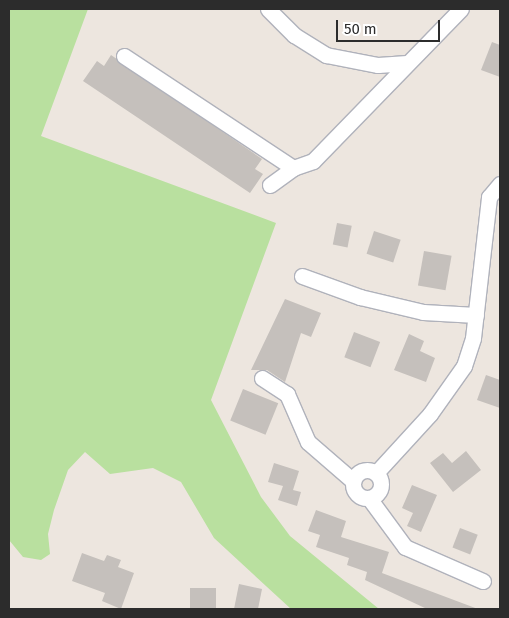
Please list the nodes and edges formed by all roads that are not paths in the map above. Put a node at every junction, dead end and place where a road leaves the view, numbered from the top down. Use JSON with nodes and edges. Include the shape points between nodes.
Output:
{"nodes":[{"id":1,"x":268,"y":9,"type":"edge"},
{"id":2,"x":461,"y":9,"type":"edge"},
{"id":3,"x":124,"y":56,"type":"dead end"},
{"id":4,"x":407,"y":63,"type":"junction"},
{"id":5,"x":293,"y":168,"type":"junction"},
{"id":6,"x":500,"y":184,"type":"edge"},
{"id":7,"x":270,"y":185,"type":"dead end"},
{"id":8,"x":302,"y":276,"type":"dead end"},
{"id":9,"x":476,"y":315,"type":"junction"},
{"id":10,"x":262,"y":378,"type":"dead end"},
{"id":11,"x":376,"y":473,"type":"junction"},
{"id":12,"x":353,"y":481,"type":"junction"},
{"id":13,"x":369,"y":498,"type":"junction"},
{"id":14,"x":483,"y":581,"type":"dead end"}],
"edges":[{"from":1,"to":4,"type":"street","via":[[294,35],[326,55],[378,65]]},
{"from":2,"to":4,"type":"street","via":[[426,50]]},
{"from":3,"to":5,"type":"street"},
{"from":4,"to":5,"type":"street","via":[[313,161]]},
{"from":5,"to":7,"type":"street"},
{"from":6,"to":9,"type":"street","via":[[489,197]]},
{"from":8,"to":9,"type":"street","via":[[360,297],[423,312]]},
{"from":9,"to":11,"type":"street","via":[[464,366],[430,414]]},
{"from":10,"to":12,"type":"street","via":[[286,394],[308,442]]},
{"from":11,"to":12,"type":"street","via":[[365,470]]},
{"from":11,"to":13,"type":"street","via":[[381,488]]},
{"from":12,"to":13,"type":"street","via":[[359,496]]},
{"from":13,"to":14,"type":"street","via":[[405,547],[428,561]]}]}
